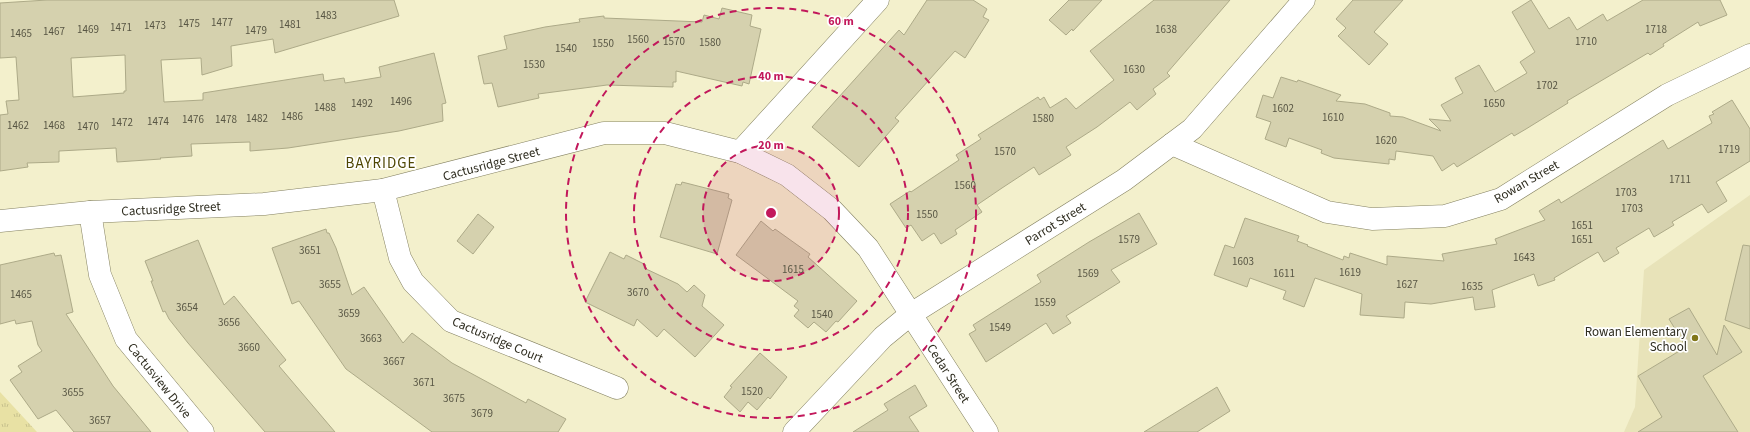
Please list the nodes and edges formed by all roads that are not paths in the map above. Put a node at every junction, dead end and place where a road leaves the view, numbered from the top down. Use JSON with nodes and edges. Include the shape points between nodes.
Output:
{"nodes":[{"id":1,"x":878,"y":0,"type":"edge"},
{"id":2,"x":1304,"y":0,"type":"edge"},
{"id":3,"x":1750,"y":55,"type":"edge"},
{"id":4,"x":1172,"y":144,"type":"junction"},
{"id":5,"x":740,"y":152,"type":"junction"},
{"id":6,"x":383,"y":190,"type":"junction"},
{"id":7,"x":90,"y":212,"type":"junction"},
{"id":8,"x":0,"y":221,"type":"edge"},
{"id":9,"x":911,"y":314,"type":"junction"},
{"id":10,"x":617,"y":388,"type":"dead end"},
{"id":11,"x":202,"y":432,"type":"edge"},
{"id":12,"x":794,"y":432,"type":"edge"},
{"id":13,"x":987,"y":432,"type":"edge"}],
"edges":[{"from":1,"to":5,"type":"street"},
{"from":2,"to":4,"type":"street","name":"Parrot Street","via":[[1192,130]]},
{"from":3,"to":4,"type":"street","name":"Rowan Street","via":[[1667,95],[1501,199],[1445,216],[1372,219],[1327,212]]},
{"from":4,"to":9,"type":"street","name":"Parrot Street","via":[[1124,180]]},
{"from":5,"to":6,"type":"street","name":"Cactusridge Street","via":[[665,133],[604,133]]},
{"from":5,"to":9,"type":"street","name":"Cactusridge Street","via":[[787,175],[832,210],[868,248]]},
{"from":6,"to":7,"type":"street","name":"Cactusridge Street","via":[[264,204]]},
{"from":6,"to":10,"type":"street","name":"Cactusridge Court","via":[[400,258],[413,282],[451,321]]},
{"from":7,"to":8,"type":"street","name":"Cactusridge Street"},
{"from":7,"to":11,"type":"street","name":"Cactusview Drive","via":[[100,275],[126,339]]},
{"from":9,"to":12,"type":"street","name":"Parrot Street","via":[[883,337]]},
{"from":9,"to":13,"type":"street","name":"Cedar Street"}]}
